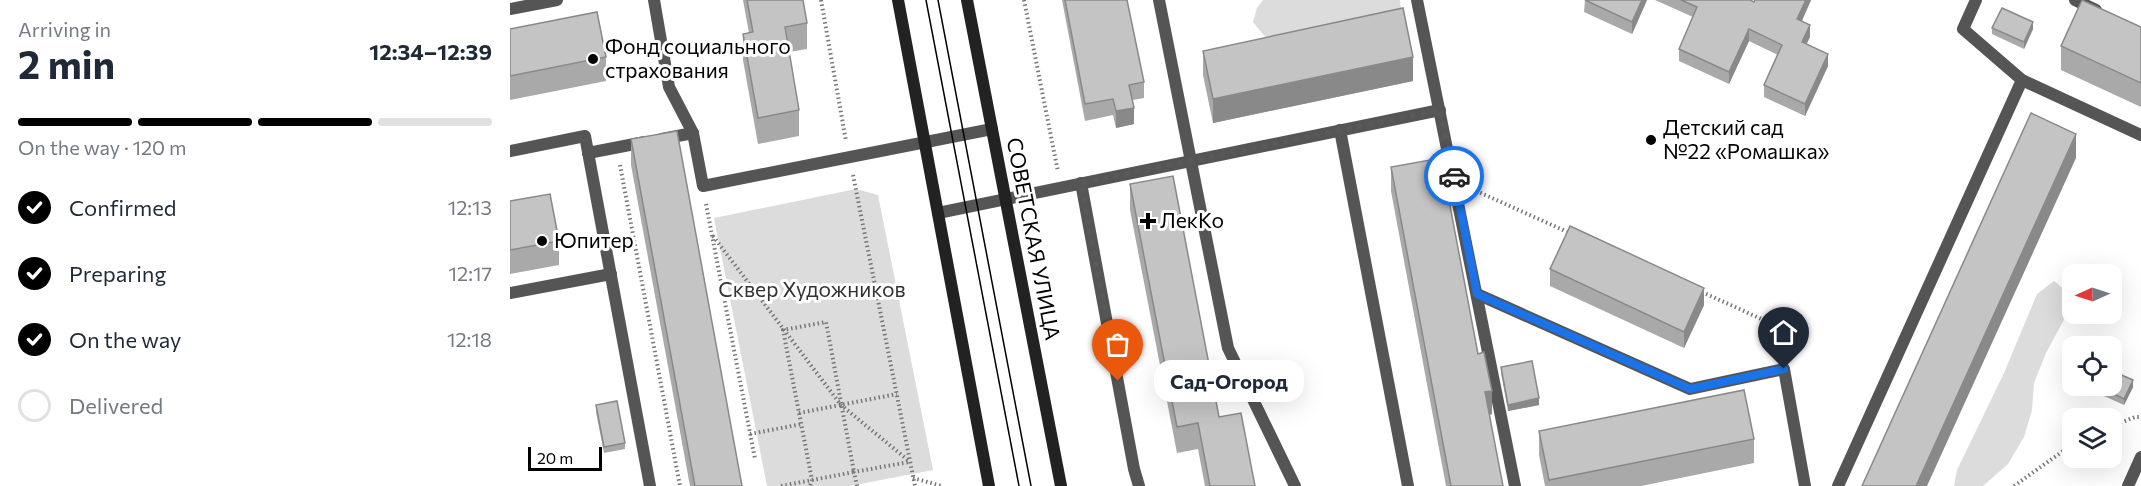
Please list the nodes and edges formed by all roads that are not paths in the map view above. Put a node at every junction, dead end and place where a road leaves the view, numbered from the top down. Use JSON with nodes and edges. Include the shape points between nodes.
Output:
{"nodes":[{"id":1,"x":557,"y":0,"type":"edge"},
{"id":2,"x":654,"y":0,"type":"edge"},
{"id":3,"x":898,"y":0,"type":"edge"},
{"id":4,"x":967,"y":0,"type":"edge"},
{"id":5,"x":1159,"y":0,"type":"edge"},
{"id":6,"x":1417,"y":0,"type":"edge"},
{"id":7,"x":1976,"y":0,"type":"edge"},
{"id":8,"x":2075,"y":0,"type":"edge"},
{"id":9,"x":510,"y":9,"type":"edge"},
{"id":10,"x":2103,"y":13,"type":"edge"},
{"id":11,"x":2022,"y":80,"type":"junction"},
{"id":12,"x":1440,"y":110,"type":"junction"},
{"id":13,"x":992,"y":129,"type":"junction"},
{"id":14,"x":1340,"y":130,"type":"junction"},
{"id":15,"x":693,"y":133,"type":"junction"},
{"id":16,"x":2141,"y":135,"type":"edge"},
{"id":17,"x":924,"y":142,"type":"junction"},
{"id":18,"x":510,"y":151,"type":"edge"},
{"id":19,"x":588,"y":153,"type":"junction"},
{"id":20,"x":1191,"y":160,"type":"junction"},
{"id":21,"x":1081,"y":183,"type":"junction"},
{"id":22,"x":1006,"y":199,"type":"junction"},
{"id":23,"x":938,"y":213,"type":"junction"},
{"id":24,"x":611,"y":274,"type":"junction"},
{"id":25,"x":510,"y":293,"type":"edge"},
{"id":26,"x":1477,"y":294,"type":"junction"},
{"id":27,"x":2141,"y":456,"type":"edge"},
{"id":28,"x":650,"y":486,"type":"edge"},
{"id":29,"x":989,"y":486,"type":"edge"},
{"id":30,"x":1061,"y":486,"type":"edge"},
{"id":31,"x":1139,"y":486,"type":"edge"},
{"id":32,"x":1295,"y":486,"type":"edge"},
{"id":33,"x":1408,"y":486,"type":"edge"},
{"id":34,"x":1515,"y":486,"type":"edge"},
{"id":35,"x":1805,"y":486,"type":"edge"},
{"id":36,"x":1838,"y":486,"type":"edge"},
{"id":37,"x":2128,"y":486,"type":"edge"}],
"edges":[{"from":1,"to":9,"type":"lane"},
{"from":2,"to":15,"type":"lane","via":[[669,87]]},
{"from":3,"to":17,"type":"main road"},
{"from":4,"to":13,"type":"main road","name":"СОВЕТСКАЯ УЛИЦА"},
{"from":5,"to":20,"type":"lane"},
{"from":6,"to":12,"type":"lane"},
{"from":7,"to":11,"type":"lane","via":[[1963,29]]},
{"from":8,"to":10,"type":"lane"},
{"from":11,"to":16,"type":"lane"},
{"from":11,"to":36,"type":"lane"},
{"from":12,"to":14,"type":"lane"},
{"from":12,"to":26,"type":"lane"},
{"from":13,"to":17,"type":"lane"},
{"from":13,"to":22,"type":"main road","name":"СОВЕТСКАЯ УЛИЦА"},
{"from":14,"to":20,"type":"lane"},
{"from":14,"to":33,"type":"lane"},
{"from":15,"to":17,"type":"lane","via":[[703,186]]},
{"from":15,"to":19,"type":"lane"},
{"from":17,"to":23,"type":"main road"},
{"from":18,"to":19,"type":"lane","via":[[585,136]]},
{"from":19,"to":24,"type":"lane"},
{"from":20,"to":21,"type":"lane"},
{"from":20,"to":32,"type":"lane","via":[[1228,348]]},
{"from":21,"to":22,"type":"lane"},
{"from":21,"to":31,"type":"lane"},
{"from":22,"to":23,"type":"lane"},
{"from":22,"to":30,"type":"main road","name":"СОВЕТСКАЯ УЛИЦА"},
{"from":23,"to":29,"type":"main road"},
{"from":24,"to":25,"type":"lane"},
{"from":24,"to":28,"type":"lane"},
{"from":26,"to":34,"type":"lane"},
{"from":26,"to":35,"type":"lane","via":[[1690,389],[1784,369]]},
{"from":27,"to":37,"type":"lane"}]}
